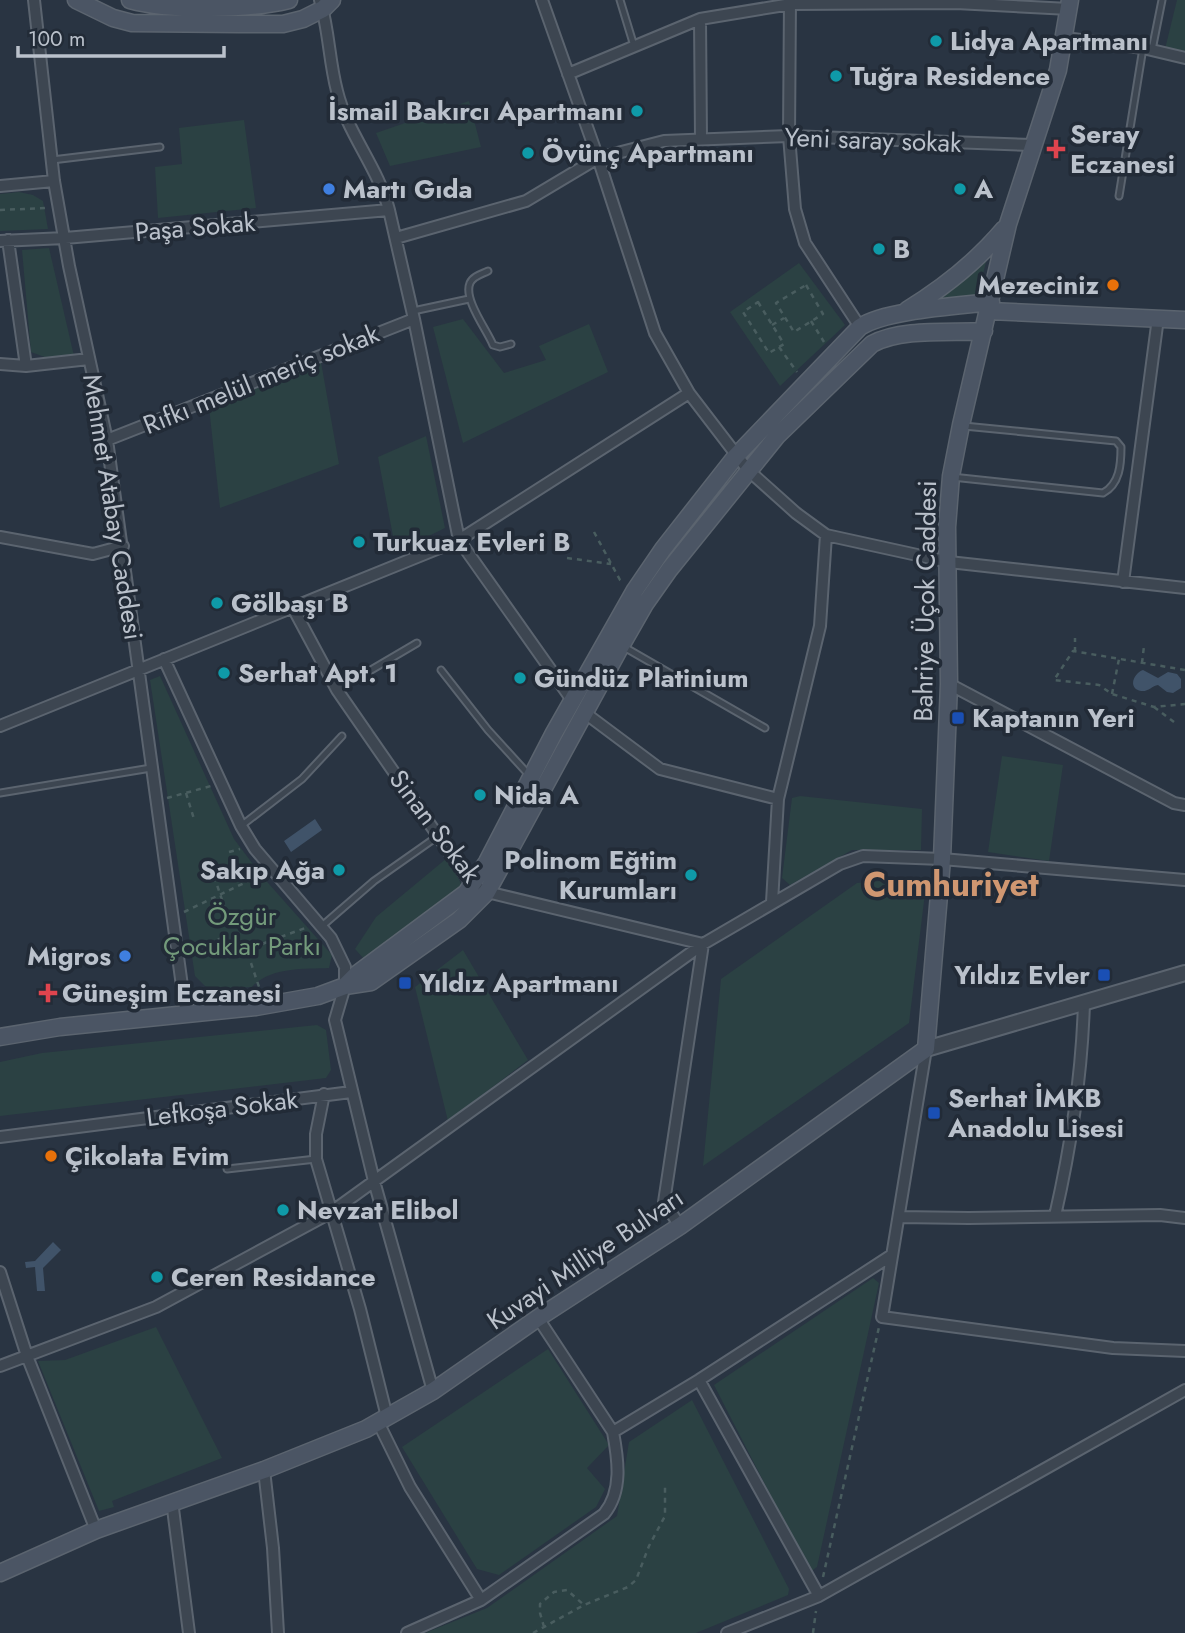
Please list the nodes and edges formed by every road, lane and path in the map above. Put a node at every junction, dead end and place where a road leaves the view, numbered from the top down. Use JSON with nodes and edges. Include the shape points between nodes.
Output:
{"nodes":[{"id":1,"x":34,"y":0,"type":"edge"},
{"id":2,"x":76,"y":0,"type":"edge"},
{"id":3,"x":130,"y":0,"type":"edge"},
{"id":4,"x":289,"y":0,"type":"edge"},
{"id":5,"x":542,"y":0,"type":"edge"},
{"id":6,"x":620,"y":0,"type":"edge"},
{"id":7,"x":1162,"y":0,"type":"edge"},
{"id":8,"x":790,"y":2,"type":"edge"},
{"id":9,"x":325,"y":3,"type":"edge"},
{"id":10,"x":1069,"y":5,"type":"edge"},
{"id":11,"x":700,"y":19,"type":"junction"},
{"id":12,"x":1065,"y":38,"type":"junction"},
{"id":13,"x":634,"y":46,"type":"junction"},
{"id":14,"x":1148,"y":49,"type":"junction"},
{"id":15,"x":1185,"y":58,"type":"edge"},
{"id":16,"x":568,"y":74,"type":"junction"},
{"id":17,"x":789,"y":136,"type":"junction"},
{"id":18,"x":701,"y":139,"type":"junction"},
{"id":19,"x":1032,"y":145,"type":"junction"},
{"id":20,"x":160,"y":148,"type":"dead end"},
{"id":21,"x":598,"y":158,"type":"junction"},
{"id":22,"x":52,"y":160,"type":"junction"},
{"id":23,"x":54,"y":181,"type":"junction"},
{"id":24,"x":0,"y":186,"type":"edge"},
{"id":25,"x":1119,"y":196,"type":"dead end"},
{"id":26,"x":59,"y":207,"type":"junction"},
{"id":27,"x":389,"y":209,"type":"junction"},
{"id":28,"x":0,"y":210,"type":"edge"},
{"id":29,"x":1008,"y":224,"type":"junction"},
{"id":30,"x":65,"y":238,"type":"junction"},
{"id":31,"x":396,"y":238,"type":"junction"},
{"id":32,"x":4,"y":241,"type":"edge"},
{"id":33,"x":488,"y":271,"type":"dead end"},
{"id":34,"x":469,"y":299,"type":"junction"},
{"id":35,"x":990,"y":306,"type":"junction"},
{"id":36,"x":900,"y":314,"type":"junction"},
{"id":37,"x":413,"y":315,"type":"junction"},
{"id":38,"x":785,"y":318,"type":"junction"},
{"id":39,"x":1158,"y":318,"type":"junction"},
{"id":40,"x":1185,"y":320,"type":"edge"},
{"id":41,"x":811,"y":321,"type":"junction"},
{"id":42,"x":772,"y":325,"type":"junction"},
{"id":43,"x":860,"y":327,"type":"junction"},
{"id":44,"x":984,"y":331,"type":"junction"},
{"id":45,"x":511,"y":344,"type":"dead end"},
{"id":46,"x":826,"y":346,"type":"dead end"},
{"id":47,"x":779,"y":347,"type":"junction"},
{"id":48,"x":89,"y":359,"type":"junction"},
{"id":49,"x":0,"y":364,"type":"edge"},
{"id":50,"x":26,"y":366,"type":"junction"},
{"id":51,"x":799,"y":375,"type":"dead end"},
{"id":52,"x":689,"y":393,"type":"junction"},
{"id":53,"x":961,"y":425,"type":"junction"},
{"id":54,"x":107,"y":440,"type":"junction"},
{"id":55,"x":736,"y":456,"type":"junction"},
{"id":56,"x":748,"y":470,"type":"junction"},
{"id":57,"x":951,"y":477,"type":"junction"},
{"id":58,"x":594,"y":532,"type":"dead end"},
{"id":59,"x":826,"y":535,"type":"junction"},
{"id":60,"x":0,"y":537,"type":"edge"},
{"id":61,"x":459,"y":540,"type":"junction"},
{"id":62,"x":123,"y":546,"type":"junction"},
{"id":63,"x":567,"y":558,"type":"dead end"},
{"id":64,"x":949,"y":562,"type":"junction"},
{"id":65,"x":611,"y":564,"type":"junction"},
{"id":66,"x":1123,"y":582,"type":"junction"},
{"id":67,"x":1185,"y":588,"type":"edge"},
{"id":68,"x":635,"y":590,"type":"junction"},
{"id":69,"x":293,"y":608,"type":"junction"},
{"id":70,"x":1075,"y":638,"type":"dead end"},
{"id":71,"x":417,"y":643,"type":"dead end"},
{"id":72,"x":621,"y":646,"type":"junction"},
{"id":73,"x":1144,"y":646,"type":"dead end"},
{"id":74,"x":1075,"y":652,"type":"junction"},
{"id":75,"x":164,"y":659,"type":"junction"},
{"id":76,"x":1119,"y":659,"type":"junction"},
{"id":77,"x":1142,"y":663,"type":"junction"},
{"id":78,"x":138,"y":669,"type":"junction"},
{"id":79,"x":441,"y":670,"type":"dead end"},
{"id":80,"x":1185,"y":670,"type":"edge"},
{"id":81,"x":949,"y":684,"type":"junction"},
{"id":82,"x":337,"y":690,"type":"junction"},
{"id":83,"x":1112,"y":694,"type":"junction"},
{"id":84,"x":572,"y":700,"type":"junction"},
{"id":85,"x":1185,"y":704,"type":"edge"},
{"id":86,"x":1154,"y":707,"type":"junction"},
{"id":87,"x":586,"y":713,"type":"junction"},
{"id":88,"x":1174,"y":722,"type":"dead end"},
{"id":89,"x":0,"y":726,"type":"edge"},
{"id":90,"x":765,"y":728,"type":"dead end"},
{"id":91,"x":342,"y":736,"type":"dead end"},
{"id":92,"x":151,"y":768,"type":"junction"},
{"id":93,"x":531,"y":777,"type":"junction"},
{"id":94,"x":221,"y":784,"type":"junction"},
{"id":95,"x":0,"y":793,"type":"edge"},
{"id":96,"x":186,"y":793,"type":"junction"},
{"id":97,"x":778,"y":799,"type":"junction"},
{"id":98,"x":155,"y":801,"type":"junction"},
{"id":99,"x":1185,"y":805,"type":"edge"},
{"id":100,"x":194,"y":819,"type":"dead end"},
{"id":101,"x":242,"y":826,"type":"junction"},
{"id":102,"x":438,"y":836,"type":"junction"},
{"id":103,"x":942,"y":859,"type":"junction"},
{"id":104,"x":211,"y":867,"type":"dead end"},
{"id":105,"x":272,"y":870,"type":"junction"},
{"id":106,"x":1185,"y":880,"type":"edge"},
{"id":107,"x":472,"y":885,"type":"junction"},
{"id":108,"x":487,"y":892,"type":"junction"},
{"id":109,"x":220,"y":894,"type":"junction"},
{"id":110,"x":772,"y":902,"type":"junction"},
{"id":111,"x":172,"y":917,"type":"junction"},
{"id":112,"x":228,"y":918,"type":"dead end"},
{"id":113,"x":319,"y":924,"type":"junction"},
{"id":114,"x":226,"y":937,"type":"dead end"},
{"id":115,"x":262,"y":944,"type":"dead end"},
{"id":116,"x":703,"y":944,"type":"junction"},
{"id":117,"x":177,"y":952,"type":"junction"},
{"id":118,"x":251,"y":963,"type":"dead end"},
{"id":119,"x":1185,"y":973,"type":"edge"},
{"id":120,"x":1185,"y":978,"type":"edge"},
{"id":121,"x":345,"y":986,"type":"junction"},
{"id":122,"x":260,"y":987,"type":"dead end"},
{"id":123,"x":1084,"y":1002,"type":"junction"},
{"id":124,"x":186,"y":1015,"type":"junction"},
{"id":125,"x":0,"y":1037,"type":"edge"},
{"id":126,"x":926,"y":1049,"type":"junction"},
{"id":127,"x":351,"y":1092,"type":"junction"},
{"id":128,"x":324,"y":1094,"type":"junction"},
{"id":129,"x":0,"y":1137,"type":"edge"},
{"id":130,"x":316,"y":1159,"type":"junction"},
{"id":131,"x":227,"y":1170,"type":"dead end"},
{"id":132,"x":374,"y":1181,"type":"junction"},
{"id":133,"x":330,"y":1213,"type":"junction"},
{"id":134,"x":1055,"y":1216,"type":"junction"},
{"id":135,"x":899,"y":1217,"type":"junction"},
{"id":136,"x":1185,"y":1218,"type":"edge"},
{"id":137,"x":680,"y":1226,"type":"junction"},
{"id":138,"x":892,"y":1255,"type":"junction"},
{"id":139,"x":0,"y":1272,"type":"edge"},
{"id":140,"x":882,"y":1317,"type":"junction"},
{"id":141,"x":538,"y":1318,"type":"junction"},
{"id":142,"x":1185,"y":1352,"type":"edge"},
{"id":143,"x":27,"y":1356,"type":"junction"},
{"id":144,"x":0,"y":1366,"type":"edge"},
{"id":145,"x":699,"y":1380,"type":"junction"},
{"id":146,"x":1185,"y":1390,"type":"edge"},
{"id":147,"x":433,"y":1391,"type":"junction"},
{"id":148,"x":383,"y":1419,"type":"junction"},
{"id":149,"x":613,"y":1432,"type":"junction"},
{"id":150,"x":264,"y":1469,"type":"junction"},
{"id":151,"x":664,"y":1484,"type":"dead end"},
{"id":152,"x":172,"y":1501,"type":"junction"},
{"id":153,"x":96,"y":1530,"type":"junction"},
{"id":154,"x":0,"y":1573,"type":"edge"},
{"id":155,"x":819,"y":1596,"type":"junction"},
{"id":156,"x":481,"y":1600,"type":"junction"},
{"id":157,"x":584,"y":1605,"type":"junction"},
{"id":158,"x":544,"y":1627,"type":"junction"},
{"id":159,"x":189,"y":1633,"type":"edge"},
{"id":160,"x":278,"y":1633,"type":"edge"},
{"id":161,"x":408,"y":1633,"type":"edge"},
{"id":162,"x":533,"y":1633,"type":"edge"},
{"id":163,"x":727,"y":1633,"type":"edge"},
{"id":164,"x":813,"y":1633,"type":"edge"}],
"edges":[{"from":1,"to":22,"type":"street","name":"Mehmet Atabay Caddesi"},
{"from":2,"to":9,"type":"main road","via":[[113,18],[151,24],[283,24],[303,19]]},
{"from":3,"to":4,"type":"main road","via":[[260,7]]},
{"from":5,"to":16,"type":"street"},
{"from":6,"to":13,"type":"lane"},
{"from":7,"to":14,"type":"lane"},
{"from":8,"to":10,"type":"street"},
{"from":8,"to":11,"type":"street"},
{"from":8,"to":17,"type":"street"},
{"from":9,"to":27,"type":"street","via":[[337,90]]},
{"from":10,"to":12,"type":"main road","name":"Bahriye Üçok Caddesi"},
{"from":11,"to":13,"type":"street"},
{"from":11,"to":18,"type":"street"},
{"from":12,"to":14,"type":"street"},
{"from":12,"to":19,"type":"main road","name":"Bahriye Üçok Caddesi"},
{"from":13,"to":16,"type":"street"},
{"from":14,"to":15,"type":"street"},
{"from":14,"to":25,"type":"lane"},
{"from":16,"to":21,"type":"street"},
{"from":17,"to":18,"type":"street","name":"Yeni saray sokak"},
{"from":17,"to":19,"type":"street","name":"Yeni saray sokak"},
{"from":17,"to":43,"type":"street","via":[[795,209],[805,243]]},
{"from":18,"to":21,"type":"street","name":"Yeni saray sokak","via":[[664,141]]},
{"from":19,"to":29,"type":"main road","name":"Bahriye Üçok Caddesi"},
{"from":20,"to":22,"type":"lane"},
{"from":21,"to":31,"type":"street","name":"Yeni saray sokak","via":[[526,201]]},
{"from":21,"to":52,"type":"street","via":[[655,333]]},
{"from":22,"to":23,"type":"street","name":"Mehmet Atabay Caddesi"},
{"from":23,"to":24,"type":"street"},
{"from":23,"to":26,"type":"street","name":"Mehmet Atabay Caddesi"},
{"from":26,"to":28,"type":"path"},
{"from":26,"to":30,"type":"street","name":"Mehmet Atabay Caddesi"},
{"from":27,"to":30,"type":"street","name":"Paşa Sokak"},
{"from":27,"to":31,"type":"street"},
{"from":29,"to":35,"type":"main road","name":"Bahriye Üçok Caddesi"},
{"from":29,"to":36,"type":"main road","via":[[990,246],[944,285]]},
{"from":30,"to":32,"type":"street","name":"Paşa Sokak"},
{"from":30,"to":48,"type":"street","name":"Mehmet Atabay Caddesi"},
{"from":31,"to":37,"type":"street"},
{"from":32,"to":50,"type":"street"},
{"from":33,"to":34,"type":"lane","via":[[475,276]]},
{"from":34,"to":37,"type":"lane"},
{"from":34,"to":45,"type":"lane","via":[[494,345]]},
{"from":35,"to":36,"type":"main road"},
{"from":35,"to":39,"type":"main road"},
{"from":35,"to":44,"type":"main road","name":"Bahriye Üçok Caddesi"},
{"from":36,"to":43,"type":"main road"},
{"from":37,"to":54,"type":"street","name":"Rıfkı melül meriç sokak"},
{"from":37,"to":61,"type":"street"},
{"from":38,"to":41,"type":"path","via":[[794,332]]},
{"from":38,"to":41,"type":"path","via":[[776,303],[806,285],[823,314]]},
{"from":38,"to":42,"type":"path"},
{"from":39,"to":40,"type":"main road"},
{"from":39,"to":66,"type":"street"},
{"from":41,"to":46,"type":"path"},
{"from":42,"to":47,"type":"path","via":[[784,344]]},
{"from":42,"to":47,"type":"path","via":[[758,302],[743,312],[769,354]]},
{"from":43,"to":55,"type":"main road"},
{"from":44,"to":53,"type":"main road","name":"Bahriye Üçok Caddesi"},
{"from":44,"to":56,"type":"main road","via":[[898,335],[872,344]]},
{"from":47,"to":51,"type":"path"},
{"from":48,"to":50,"type":"street"},
{"from":48,"to":54,"type":"street","name":"Mehmet Atabay Caddesi"},
{"from":49,"to":50,"type":"street"},
{"from":52,"to":55,"type":"street"},
{"from":52,"to":61,"type":"street"},
{"from":53,"to":57,"type":"main road","name":"Bahriye Üçok Caddesi"},
{"from":53,"to":57,"type":"lane","via":[[1116,441],[1121,447],[1121,463],[1114,484],[1103,493]]},
{"from":54,"to":62,"type":"street","name":"Mehmet Atabay Caddesi"},
{"from":55,"to":56,"type":"street"},
{"from":55,"to":68,"type":"main road"},
{"from":56,"to":59,"type":"street"},
{"from":56,"to":72,"type":"main road","via":[[669,570]]},
{"from":57,"to":64,"type":"main road","name":"Bahriye Üçok Caddesi"},
{"from":58,"to":65,"type":"path"},
{"from":59,"to":64,"type":"street"},
{"from":59,"to":97,"type":"street","via":[[820,626]]},
{"from":60,"to":62,"type":"street","via":[[93,554]]},
{"from":61,"to":69,"type":"street"},
{"from":61,"to":84,"type":"street"},
{"from":62,"to":78,"type":"street","name":"Mehmet Atabay Caddesi"},
{"from":63,"to":65,"type":"path"},
{"from":64,"to":66,"type":"street"},
{"from":64,"to":81,"type":"main road","name":"Bahriye Üçok Caddesi"},
{"from":65,"to":68,"type":"path","via":[[620,580]]},
{"from":66,"to":67,"type":"street"},
{"from":68,"to":84,"type":"main road"},
{"from":69,"to":75,"type":"street"},
{"from":69,"to":82,"type":"street","name":"Sinan Sokak"},
{"from":70,"to":74,"type":"path"},
{"from":71,"to":82,"type":"lane"},
{"from":72,"to":87,"type":"main road"},
{"from":72,"to":90,"type":"lane"},
{"from":73,"to":77,"type":"path"},
{"from":74,"to":76,"type":"path"},
{"from":74,"to":83,"type":"path","via":[[1054,680],[1099,685]]},
{"from":75,"to":78,"type":"street"},
{"from":75,"to":94,"type":"street"},
{"from":76,"to":77,"type":"path"},
{"from":76,"to":83,"type":"path"},
{"from":77,"to":80,"type":"path"},
{"from":78,"to":89,"type":"street"},
{"from":78,"to":92,"type":"street","name":"Mehmet Atabay Caddesi"},
{"from":79,"to":93,"type":"lane"},
{"from":81,"to":99,"type":"street"},
{"from":81,"to":103,"type":"main road","name":"Bahriye Üçok Caddesi"},
{"from":82,"to":102,"type":"street","name":"Sinan Sokak"},
{"from":83,"to":86,"type":"path"},
{"from":84,"to":93,"type":"main road"},
{"from":85,"to":86,"type":"path"},
{"from":86,"to":88,"type":"path"},
{"from":87,"to":97,"type":"street","via":[[660,769]]},
{"from":87,"to":108,"type":"main road"},
{"from":91,"to":101,"type":"lane","via":[[302,779]]},
{"from":92,"to":95,"type":"lane"},
{"from":92,"to":98,"type":"street","name":"Mehmet Atabay Caddesi"},
{"from":93,"to":107,"type":"main road"},
{"from":94,"to":96,"type":"path"},
{"from":94,"to":101,"type":"street"},
{"from":96,"to":98,"type":"path"},
{"from":96,"to":100,"type":"path"},
{"from":97,"to":110,"type":"street"},
{"from":98,"to":111,"type":"street","name":"Mehmet Atabay Caddesi"},
{"from":101,"to":105,"type":"street"},
{"from":102,"to":107,"type":"street","name":"Sinan Sokak"},
{"from":102,"to":113,"type":"lane"},
{"from":103,"to":106,"type":"street"},
{"from":103,"to":110,"type":"street","via":[[863,856]]},
{"from":103,"to":126,"type":"main road","name":"Bahriye Üçok Caddesi"},
{"from":104,"to":109,"type":"path"},
{"from":105,"to":109,"type":"path"},
{"from":105,"to":113,"type":"street"},
{"from":107,"to":108,"type":"street","name":"Sinan Sokak"},
{"from":107,"to":121,"type":"main road"},
{"from":108,"to":116,"type":"street","name":"Sinan Sokak"},
{"from":108,"to":121,"type":"main road","via":[[459,920],[371,982]]},
{"from":109,"to":111,"type":"path"},
{"from":109,"to":112,"type":"path"},
{"from":110,"to":116,"type":"street"},
{"from":111,"to":117,"type":"street","name":"Mehmet Atabay Caddesi"},
{"from":113,"to":115,"type":"path"},
{"from":113,"to":121,"type":"street","via":[[339,951]]},
{"from":114,"to":117,"type":"path"},
{"from":116,"to":132,"type":"street"},
{"from":116,"to":137,"type":"street","via":[[664,1202]]},
{"from":117,"to":124,"type":"street","name":"Mehmet Atabay Caddesi"},
{"from":118,"to":122,"type":"path"},
{"from":119,"to":120,"type":"street"},
{"from":119,"to":123,"type":"street","name":"Kuvayi Milliye Bulvarı"},
{"from":121,"to":124,"type":"main road","via":[[291,1001]]},
{"from":121,"to":127,"type":"street","via":[[335,1020]]},
{"from":123,"to":126,"type":"street","name":"Kuvayi Milliye Bulvarı"},
{"from":123,"to":134,"type":"street","via":[[1070,1148]]},
{"from":124,"to":125,"type":"main road"},
{"from":126,"to":135,"type":"street"},
{"from":126,"to":137,"type":"main road","name":"Kuvayi Milliye Bulvarı"},
{"from":127,"to":128,"type":"street"},
{"from":127,"to":132,"type":"street"},
{"from":128,"to":129,"type":"street","name":"Lefkoşa Sokak"},
{"from":128,"to":130,"type":"street","name":"Lefkoşa Sokak"},
{"from":130,"to":131,"type":"lane"},
{"from":130,"to":133,"type":"street","name":"Lefkoşa Sokak"},
{"from":132,"to":133,"type":"street"},
{"from":132,"to":147,"type":"street"},
{"from":133,"to":143,"type":"street","via":[[156,1307]]},
{"from":133,"to":148,"type":"street","name":"Lefkoşa Sokak","via":[[359,1309]]},
{"from":134,"to":135,"type":"street"},
{"from":134,"to":136,"type":"street"},
{"from":135,"to":138,"type":"street"},
{"from":137,"to":141,"type":"main road","name":"Kuvayi Milliye Bulvarı"},
{"from":138,"to":140,"type":"street"},
{"from":138,"to":145,"type":"street"},
{"from":139,"to":143,"type":"street"},
{"from":140,"to":142,"type":"street","via":[[1114,1348]]},
{"from":140,"to":155,"type":"path"},
{"from":141,"to":147,"type":"main road","name":"Kuvayi Milliye Bulvarı"},
{"from":141,"to":149,"type":"street"},
{"from":143,"to":144,"type":"street"},
{"from":143,"to":153,"type":"street"},
{"from":145,"to":149,"type":"street"},
{"from":145,"to":155,"type":"street"},
{"from":146,"to":155,"type":"street"},
{"from":147,"to":148,"type":"main road","name":"Kuvayi Milliye Bulvarı"},
{"from":148,"to":150,"type":"main road","name":"Kuvayi Milliye Bulvarı"},
{"from":148,"to":156,"type":"street","name":"Lefkoşa Sokak","via":[[410,1487]]},
{"from":149,"to":156,"type":"street","via":[[618,1459],[608,1509]]},
{"from":150,"to":152,"type":"main road","name":"Kuvayi Milliye Bulvarı"},
{"from":150,"to":160,"type":"street"},
{"from":151,"to":157,"type":"path","via":[[664,1516],[635,1580]]},
{"from":152,"to":153,"type":"main road","name":"Kuvayi Milliye Bulvarı"},
{"from":152,"to":159,"type":"street"},
{"from":153,"to":154,"type":"main road","name":"Kuvayi Milliye Bulvarı"},
{"from":155,"to":163,"type":"street"},
{"from":155,"to":164,"type":"path"},
{"from":156,"to":161,"type":"street"},
{"from":157,"to":158,"type":"path"},
{"from":157,"to":158,"type":"path","via":[[567,1590],[554,1592],[540,1604]]},
{"from":158,"to":162,"type":"path"}]}
